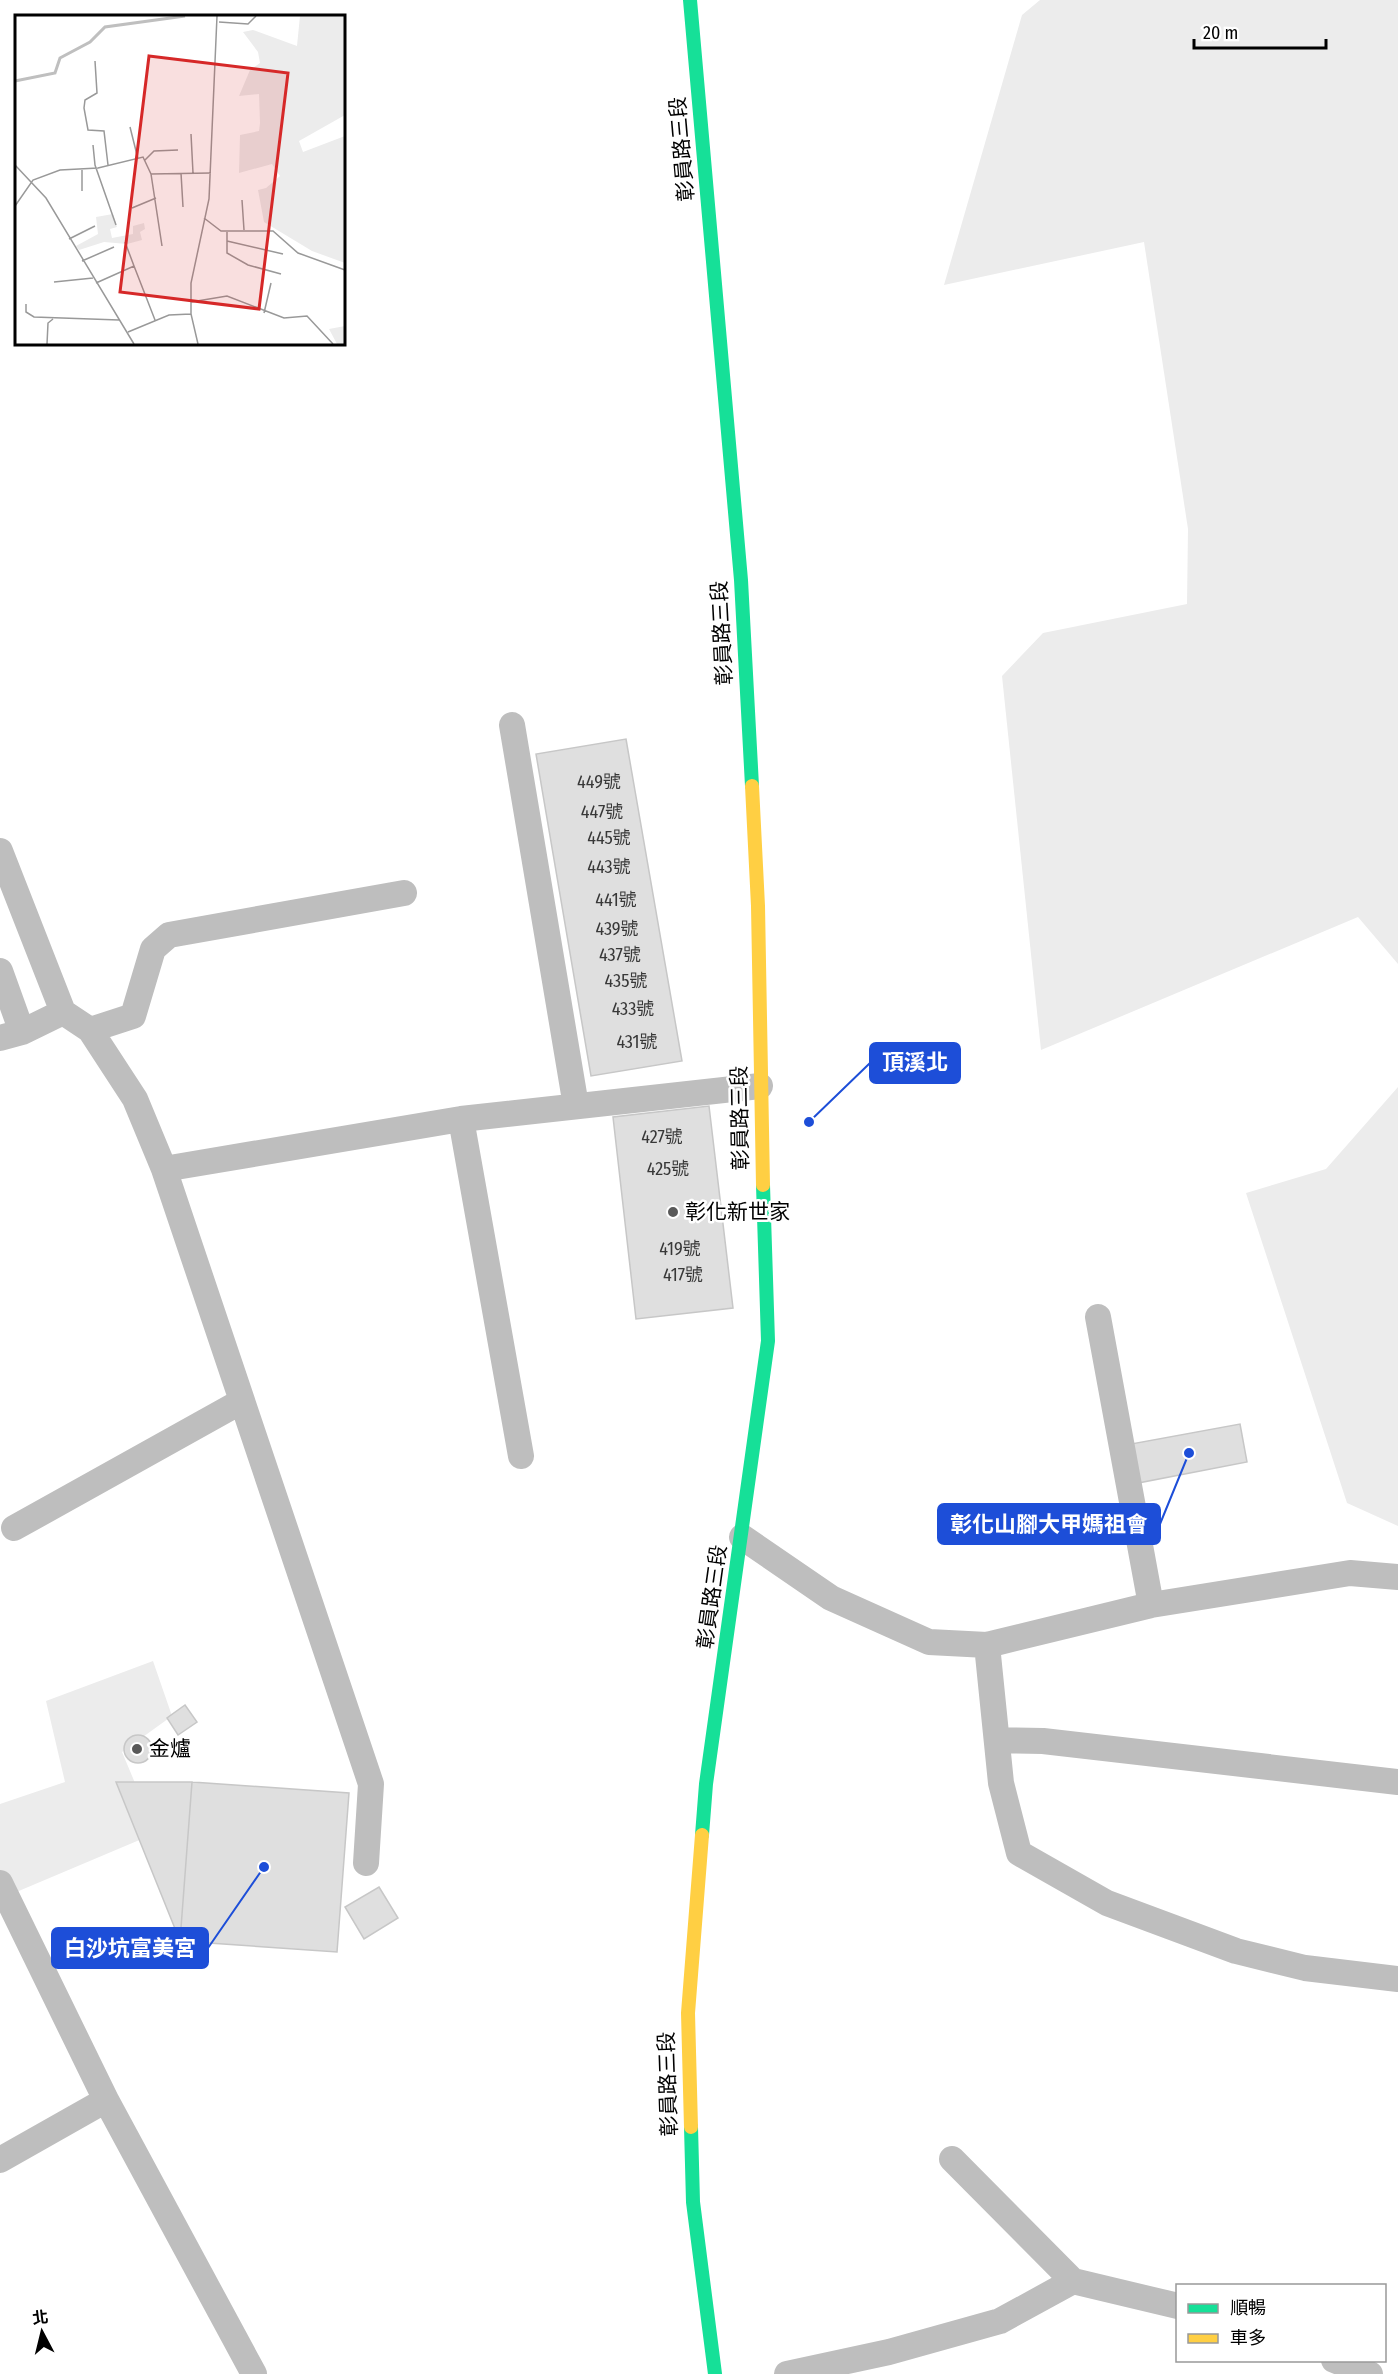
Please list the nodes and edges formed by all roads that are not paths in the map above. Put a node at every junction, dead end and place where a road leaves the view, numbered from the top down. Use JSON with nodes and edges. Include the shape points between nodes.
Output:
{"nodes":[{"id":1,"x":690,"y":0,"type":"edge"},
{"id":2,"x":512,"y":725,"type":"dead end"},
{"id":3,"x":0,"y":851,"type":"edge"},
{"id":4,"x":404,"y":893,"type":"dead end"},
{"id":5,"x":0,"y":971,"type":"edge"},
{"id":6,"x":63,"y":1012,"type":"junction"},
{"id":7,"x":90,"y":1030,"type":"junction"},
{"id":8,"x":11,"y":1035,"type":"edge"},
{"id":9,"x":760,"y":1086,"type":"junction"},
{"id":10,"x":576,"y":1106,"type":"junction"},
{"id":11,"x":461,"y":1119,"type":"junction"},
{"id":12,"x":164,"y":1169,"type":"junction"},
{"id":13,"x":1098,"y":1317,"type":"dead end"},
{"id":14,"x":242,"y":1401,"type":"junction"},
{"id":15,"x":521,"y":1456,"type":"dead end"},
{"id":16,"x":14,"y":1528,"type":"dead end"},
{"id":17,"x":742,"y":1537,"type":"junction"},
{"id":18,"x":1398,"y":1577,"type":"edge"},
{"id":19,"x":1151,"y":1605,"type":"junction"},
{"id":20,"x":987,"y":1645,"type":"junction"},
{"id":21,"x":997,"y":1740,"type":"junction"},
{"id":22,"x":1398,"y":1782,"type":"edge"},
{"id":23,"x":366,"y":1863,"type":"dead end"},
{"id":24,"x":0,"y":1883,"type":"edge"},
{"id":25,"x":1398,"y":1979,"type":"edge"},
{"id":26,"x":105,"y":2100,"type":"junction"},
{"id":27,"x":952,"y":2159,"type":"dead end"},
{"id":28,"x":0,"y":2160,"type":"edge"},
{"id":29,"x":1072,"y":2281,"type":"junction"},
{"id":30,"x":1176,"y":2306,"type":"edge"},
{"id":31,"x":1337,"y":2362,"type":"edge"},
{"id":32,"x":254,"y":2374,"type":"edge"},
{"id":33,"x":715,"y":2374,"type":"edge"},
{"id":34,"x":787,"y":2374,"type":"edge"},
{"id":35,"x":1370,"y":2374,"type":"edge"}],
"edges":[{"from":1,"to":9,"type":"main road","name":"彰員路三段","via":[[741,580],[758,906]]},
{"from":2,"to":10,"type":"lane"},
{"from":3,"to":6,"type":"lane"},
{"from":4,"to":7,"type":"lane","via":[[169,935],[153,949],[133,1016]]},
{"from":5,"to":8,"type":"lane"},
{"from":6,"to":7,"type":"lane"},
{"from":6,"to":8,"type":"lane"},
{"from":7,"to":12,"type":"lane","via":[[135,1099]]},
{"from":9,"to":10,"type":"lane"},
{"from":9,"to":17,"type":"main road","name":"彰員路三段","via":[[768,1341]]},
{"from":10,"to":11,"type":"lane"},
{"from":11,"to":12,"type":"lane"},
{"from":11,"to":15,"type":"lane"},
{"from":12,"to":14,"type":"lane"},
{"from":13,"to":19,"type":"lane"},
{"from":14,"to":16,"type":"lane"},
{"from":14,"to":23,"type":"lane","via":[[371,1784]]},
{"from":17,"to":20,"type":"lane","via":[[831,1598],[928,1642]]},
{"from":17,"to":33,"type":"main road","name":"彰員路三段","via":[[706,1784],[688,2013],[693,2202]]},
{"from":18,"to":19,"type":"lane","via":[[1350,1573]]},
{"from":19,"to":20,"type":"lane"},
{"from":20,"to":21,"type":"lane"},
{"from":21,"to":22,"type":"lane","via":[[1043,1741]]},
{"from":21,"to":25,"type":"lane","via":[[1001,1783],[1019,1852],[1107,1904],[1236,1951],[1305,1968]]},
{"from":24,"to":26,"type":"lane"},
{"from":26,"to":28,"type":"lane"},
{"from":26,"to":32,"type":"lane"},
{"from":27,"to":29,"type":"lane"},
{"from":29,"to":30,"type":"lane"},
{"from":29,"to":34,"type":"lane","via":[[1000,2321],[889,2352]]},
{"from":31,"to":35,"type":"lane"}]}
